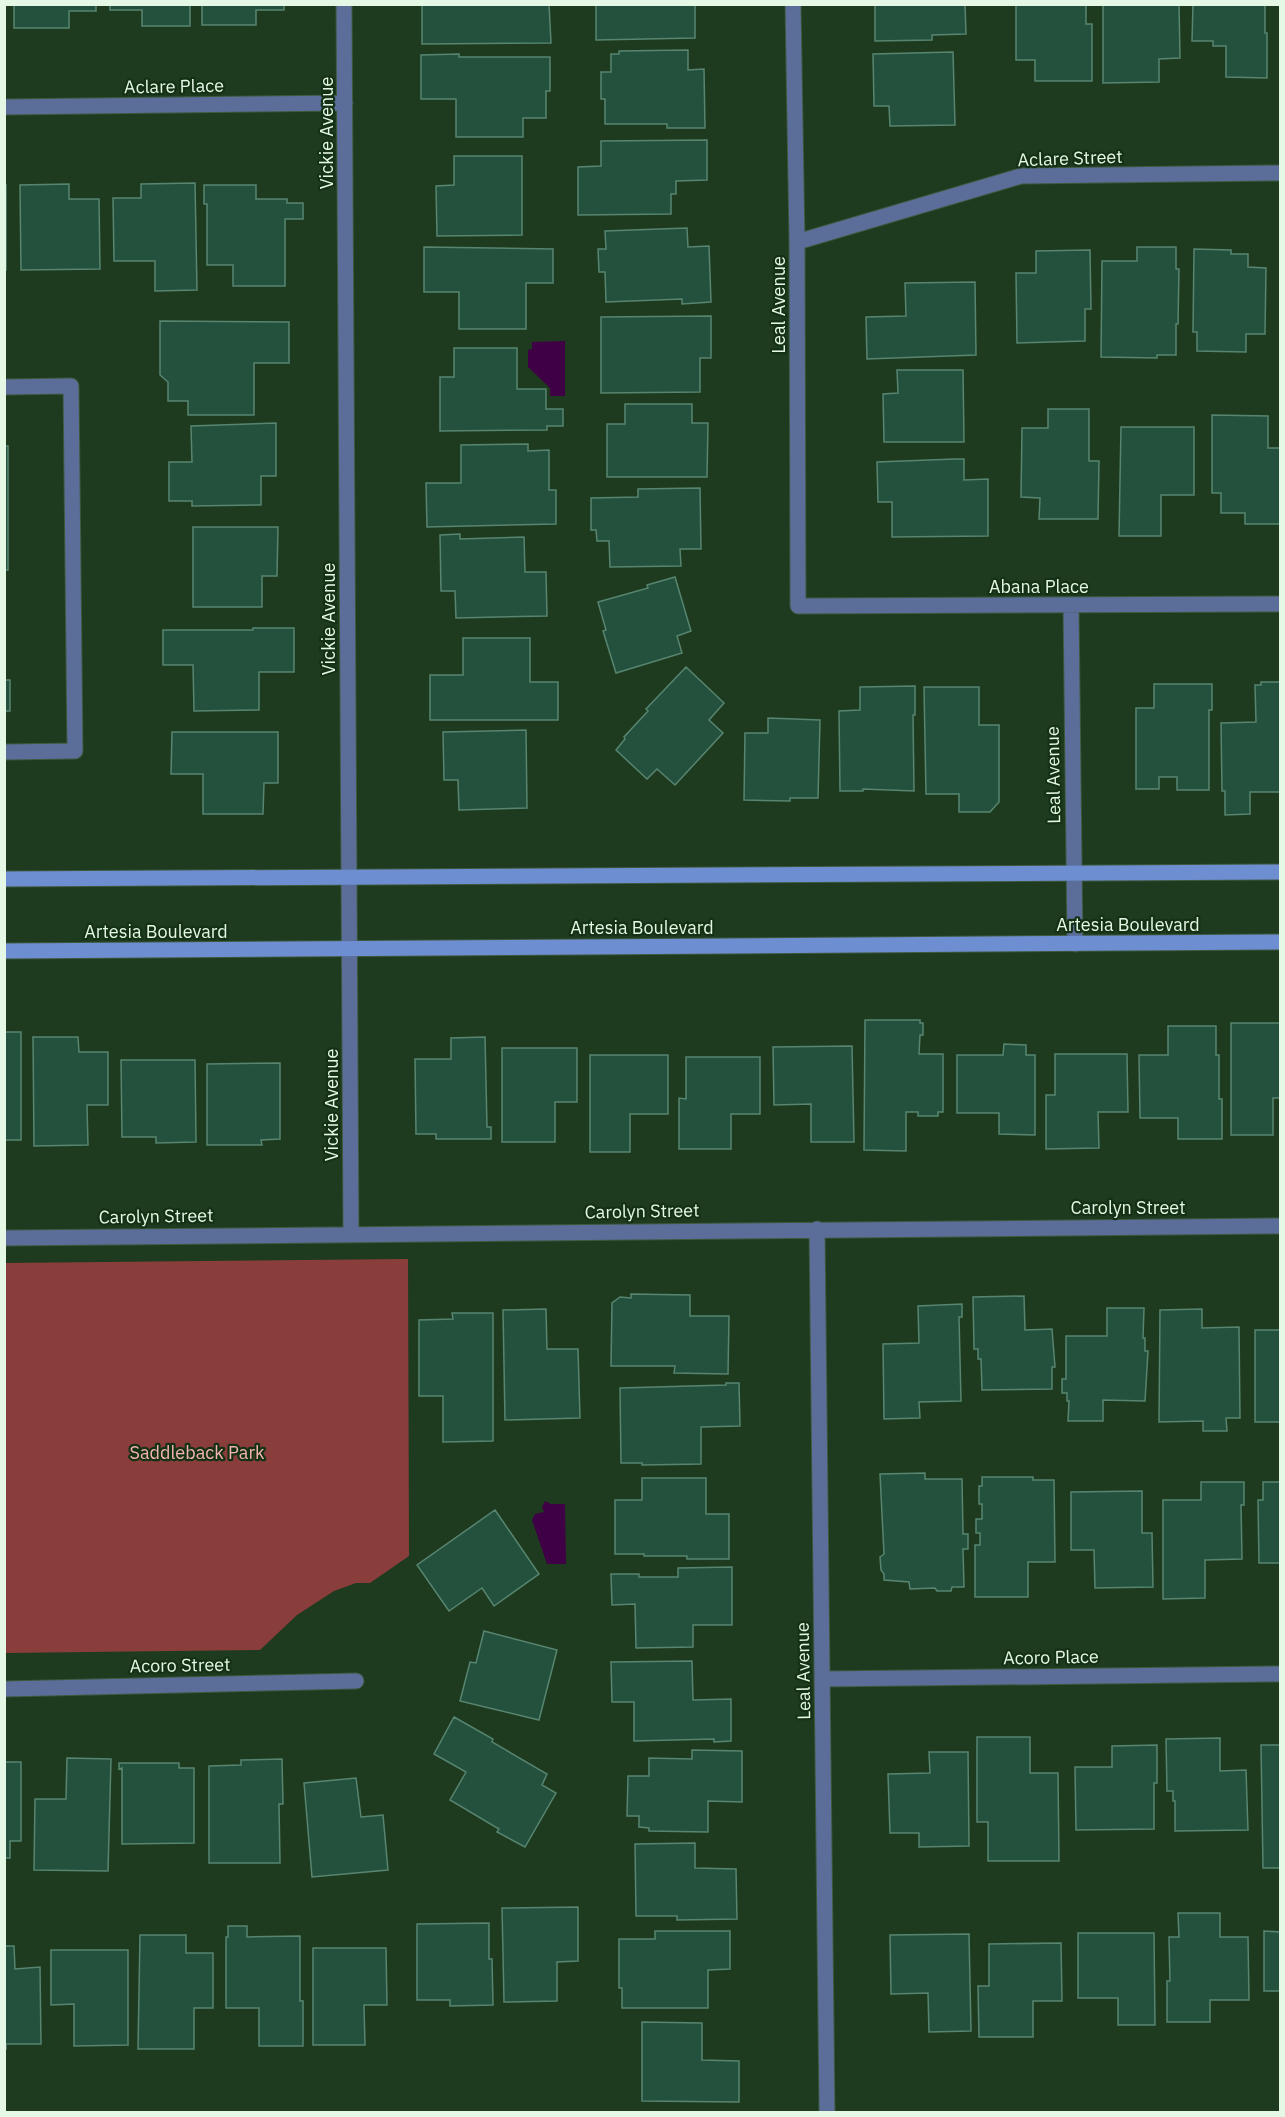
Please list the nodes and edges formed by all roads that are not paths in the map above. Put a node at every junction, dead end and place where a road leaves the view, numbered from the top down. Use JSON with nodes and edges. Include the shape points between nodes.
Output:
{"nodes":[{"id":1,"x":344,"y":4,"type":"edge"},
{"id":2,"x":793,"y":4,"type":"edge"},
{"id":3,"x":345,"y":103,"type":"junction"},
{"id":4,"x":4,"y":107,"type":"edge"},
{"id":5,"x":1281,"y":173,"type":"edge"},
{"id":6,"x":797,"y":242,"type":"junction"},
{"id":7,"x":4,"y":387,"type":"edge"},
{"id":8,"x":1281,"y":604,"type":"edge"},
{"id":9,"x":1071,"y":605,"type":"junction"},
{"id":10,"x":798,"y":606,"type":"joint"},
{"id":11,"x":4,"y":752,"type":"edge"},
{"id":12,"x":1281,"y":872,"type":"edge"},
{"id":13,"x":1074,"y":873,"type":"junction"},
{"id":14,"x":349,"y":877,"type":"junction"},
{"id":15,"x":4,"y":879,"type":"edge"},
{"id":16,"x":1281,"y":942,"type":"edge"},
{"id":17,"x":1075,"y":944,"type":"junction"},
{"id":18,"x":349,"y":949,"type":"junction"},
{"id":19,"x":4,"y":951,"type":"edge"},
{"id":20,"x":1281,"y":1226,"type":"edge"},
{"id":21,"x":817,"y":1229,"type":"junction"},
{"id":22,"x":351,"y":1234,"type":"junction"},
{"id":23,"x":4,"y":1238,"type":"edge"},
{"id":24,"x":1281,"y":1674,"type":"edge"},
{"id":25,"x":822,"y":1679,"type":"junction"},
{"id":26,"x":356,"y":1681,"type":"dead end"},
{"id":27,"x":4,"y":1689,"type":"edge"},
{"id":28,"x":827,"y":2112,"type":"edge"}],
"edges":[{"from":1,"to":3,"type":"street","name":"Vickie Avenue"},
{"from":2,"to":6,"type":"street","name":"Leal Avenue"},
{"from":3,"to":4,"type":"street","name":"Aclare Place"},
{"from":3,"to":14,"type":"street","name":"Vickie Avenue"},
{"from":5,"to":6,"type":"street","name":"Aclare Street","via":[[1022,176]]},
{"from":6,"to":10,"type":"street","name":"Leal Avenue"},
{"from":7,"to":11,"type":"street","via":[[70,386],[75,751]]},
{"from":8,"to":9,"type":"street","name":"Abana Place"},
{"from":9,"to":10,"type":"street","name":"Abana Place"},
{"from":9,"to":13,"type":"street","name":"Leal Avenue"},
{"from":12,"to":13,"type":"main road"},
{"from":13,"to":14,"type":"main road"},
{"from":13,"to":17,"type":"street","name":"Leal Avenue"},
{"from":14,"to":15,"type":"main road"},
{"from":14,"to":18,"type":"street","name":"Vickie Avenue"},
{"from":16,"to":17,"type":"main road","name":"Artesia Boulevard"},
{"from":17,"to":18,"type":"main road","name":"Artesia Boulevard"},
{"from":18,"to":19,"type":"main road","name":"Artesia Boulevard"},
{"from":18,"to":22,"type":"street","name":"Vickie Avenue"},
{"from":20,"to":21,"type":"street","name":"Carolyn Street"},
{"from":21,"to":22,"type":"street","name":"Carolyn Street"},
{"from":21,"to":25,"type":"street","name":"Leal Avenue"},
{"from":22,"to":23,"type":"street","name":"Carolyn Street"},
{"from":24,"to":25,"type":"street","name":"Acoro Place"},
{"from":25,"to":28,"type":"street","name":"Leal Avenue"},
{"from":26,"to":27,"type":"street","name":"Acoro Street"}]}
